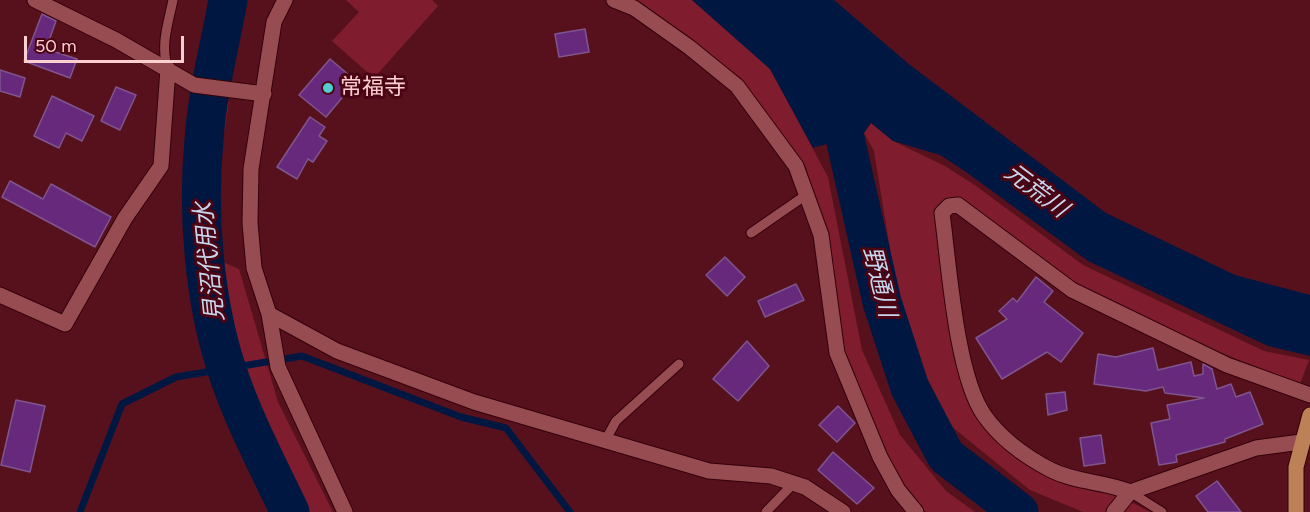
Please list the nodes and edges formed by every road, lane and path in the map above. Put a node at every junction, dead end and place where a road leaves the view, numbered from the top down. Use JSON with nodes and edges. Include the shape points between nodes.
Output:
{"nodes":[{"id":1,"x":35,"y":0,"type":"edge"},
{"id":2,"x":173,"y":0,"type":"edge"},
{"id":3,"x":285,"y":0,"type":"edge"},
{"id":4,"x":614,"y":0,"type":"edge"},
{"id":5,"x":168,"y":69,"type":"junction"},
{"id":6,"x":264,"y":94,"type":"junction"},
{"id":7,"x":806,"y":195,"type":"junction"},
{"id":8,"x":751,"y":233,"type":"dead end"},
{"id":9,"x":0,"y":295,"type":"edge"},
{"id":10,"x":269,"y":314,"type":"junction"},
{"id":11,"x":679,"y":364,"type":"dead end"},
{"id":12,"x":1310,"y":395,"type":"edge"},
{"id":13,"x":1310,"y":416,"type":"edge"},
{"id":14,"x":605,"y":441,"type":"junction"},
{"id":15,"x":1301,"y":442,"type":"junction"},
{"id":16,"x":794,"y":483,"type":"junction"},
{"id":17,"x":1128,"y":494,"type":"junction"},
{"id":18,"x":345,"y":512,"type":"edge"},
{"id":19,"x":766,"y":512,"type":"edge"},
{"id":20,"x":843,"y":512,"type":"edge"},
{"id":21,"x":916,"y":512,"type":"edge"},
{"id":22,"x":1114,"y":512,"type":"edge"},
{"id":23,"x":1162,"y":512,"type":"edge"},
{"id":24,"x":1296,"y":512,"type":"edge"}],
"edges":[{"from":1,"to":5,"type":"street"},
{"from":2,"to":5,"type":"lane","via":[[163,55]]},
{"from":3,"to":6,"type":"street","via":[[274,22]]},
{"from":4,"to":7,"type":"street","via":[[634,8],[737,86],[796,166]]},
{"from":5,"to":6,"type":"street","via":[[194,85]]},
{"from":5,"to":9,"type":"street","via":[[160,166],[125,218],[65,324]]},
{"from":6,"to":10,"type":"street","via":[[251,169],[250,223],[254,268]]},
{"from":7,"to":8,"type":"lane"},
{"from":7,"to":21,"type":"street","via":[[821,235],[837,353],[880,457],[898,490]]},
{"from":10,"to":14,"type":"street","via":[[337,351],[474,402]]},
{"from":10,"to":18,"type":"street","via":[[278,367]]},
{"from":11,"to":14,"type":"lane","via":[[616,421]]},
{"from":12,"to":17,"type":"street","via":[[1227,365],[1081,294],[958,205],[949,206],[942,213],[959,339],[972,392],[984,415],[1026,456],[1053,471],[1080,482],[1117,486]]},
{"from":13,"to":15,"type":"main road"},
{"from":14,"to":16,"type":"street","via":[[709,471],[771,476]]},
{"from":15,"to":17,"type":"street","via":[[1256,448]]},
{"from":15,"to":24,"type":"main road","via":[[1296,467]]},
{"from":16,"to":19,"type":"lane"},
{"from":16,"to":20,"type":"street"},
{"from":17,"to":22,"type":"street"},
{"from":17,"to":23,"type":"lane"}]}
